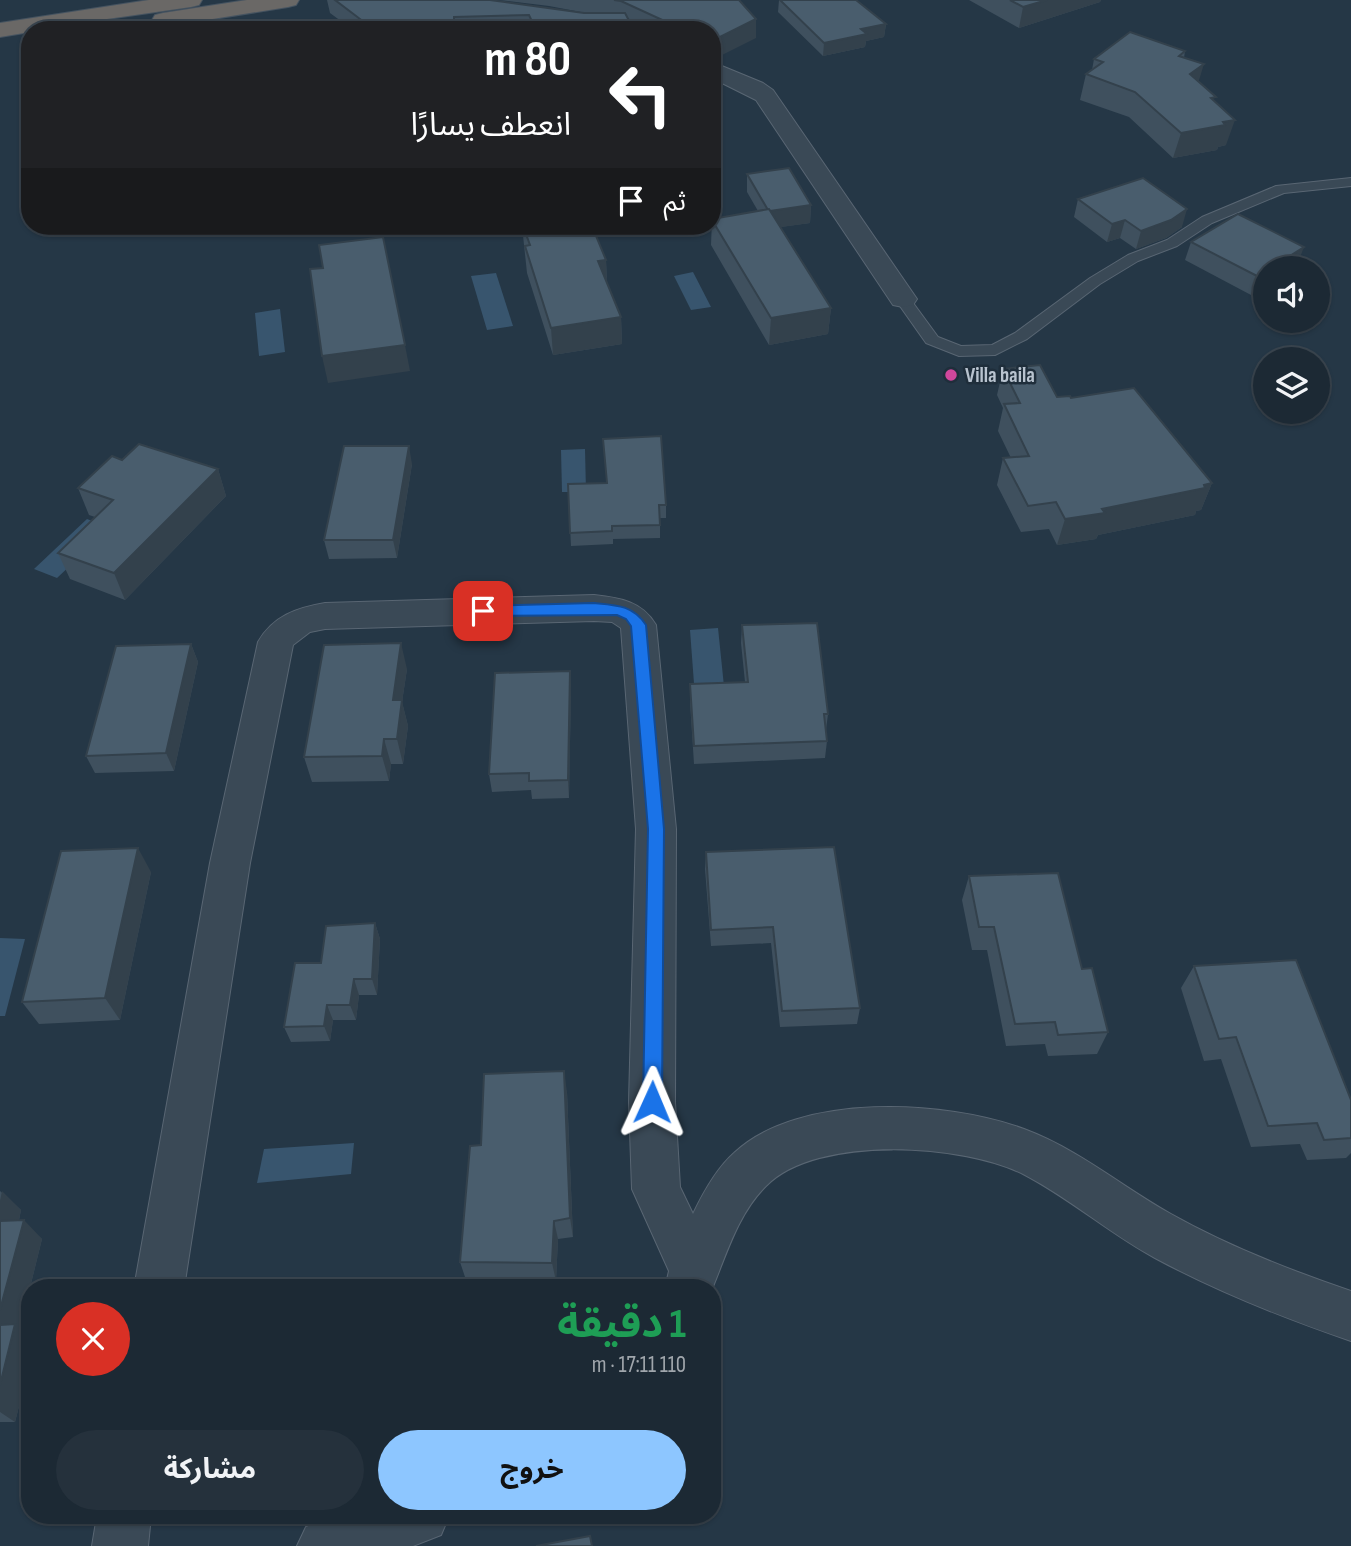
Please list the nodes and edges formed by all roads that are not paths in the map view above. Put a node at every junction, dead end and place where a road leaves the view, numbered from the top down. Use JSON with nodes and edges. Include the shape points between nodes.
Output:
{"nodes":[{"id":1,"x":191,"y":0,"type":"edge"},
{"id":2,"x":288,"y":0,"type":"edge"},
{"id":3,"x":57,"y":21,"type":"edge"},
{"id":4,"x":156,"y":21,"type":"edge"},
{"id":5,"x":21,"y":27,"type":"edge"},
{"id":6,"x":0,"y":30,"type":"edge"},
{"id":7,"x":21,"y":42,"type":"edge"},
{"id":8,"x":0,"y":45,"type":"edge"},
{"id":9,"x":721,"y":73,"type":"edge"},
{"id":10,"x":1351,"y":182,"type":"edge"},
{"id":11,"x":903,"y":299,"type":"joint"},
{"id":12,"x":161,"y":1279,"type":"edge"},
{"id":13,"x":691,"y":1279,"type":"edge"},
{"id":14,"x":1351,"y":1316,"type":"edge"},
{"id":15,"x":123,"y":1524,"type":"edge"},
{"id":16,"x":396,"y":1524,"type":"edge"},
{"id":17,"x":120,"y":1546,"type":"edge"},
{"id":18,"x":325,"y":1546,"type":"edge"}],
"edges":[{"from":1,"to":3,"type":"highway"},
{"from":2,"to":4,"type":"highway"},
{"from":5,"to":6,"type":"highway"},
{"from":7,"to":8,"type":"highway"},
{"from":9,"to":11,"type":"street","via":[[765,95]]},
{"from":10,"to":11,"type":"lane","via":[[1281,188],[1207,220],[1172,243],[1132,258],[995,350],[959,351],[932,341]]},
{"from":12,"to":13,"type":"street","via":[[228,877],[276,642],[301,619],[325,616],[594,608],[620,610],[638,625],[656,829],[652,1102],[656,1189]]},
{"from":13,"to":14,"type":"street","via":[[723,1205],[752,1167],[786,1144],[891,1126],[1019,1150],[1073,1176],[1179,1245]]},
{"from":15,"to":17,"type":"street"},
{"from":16,"to":18,"type":"street"}]}
